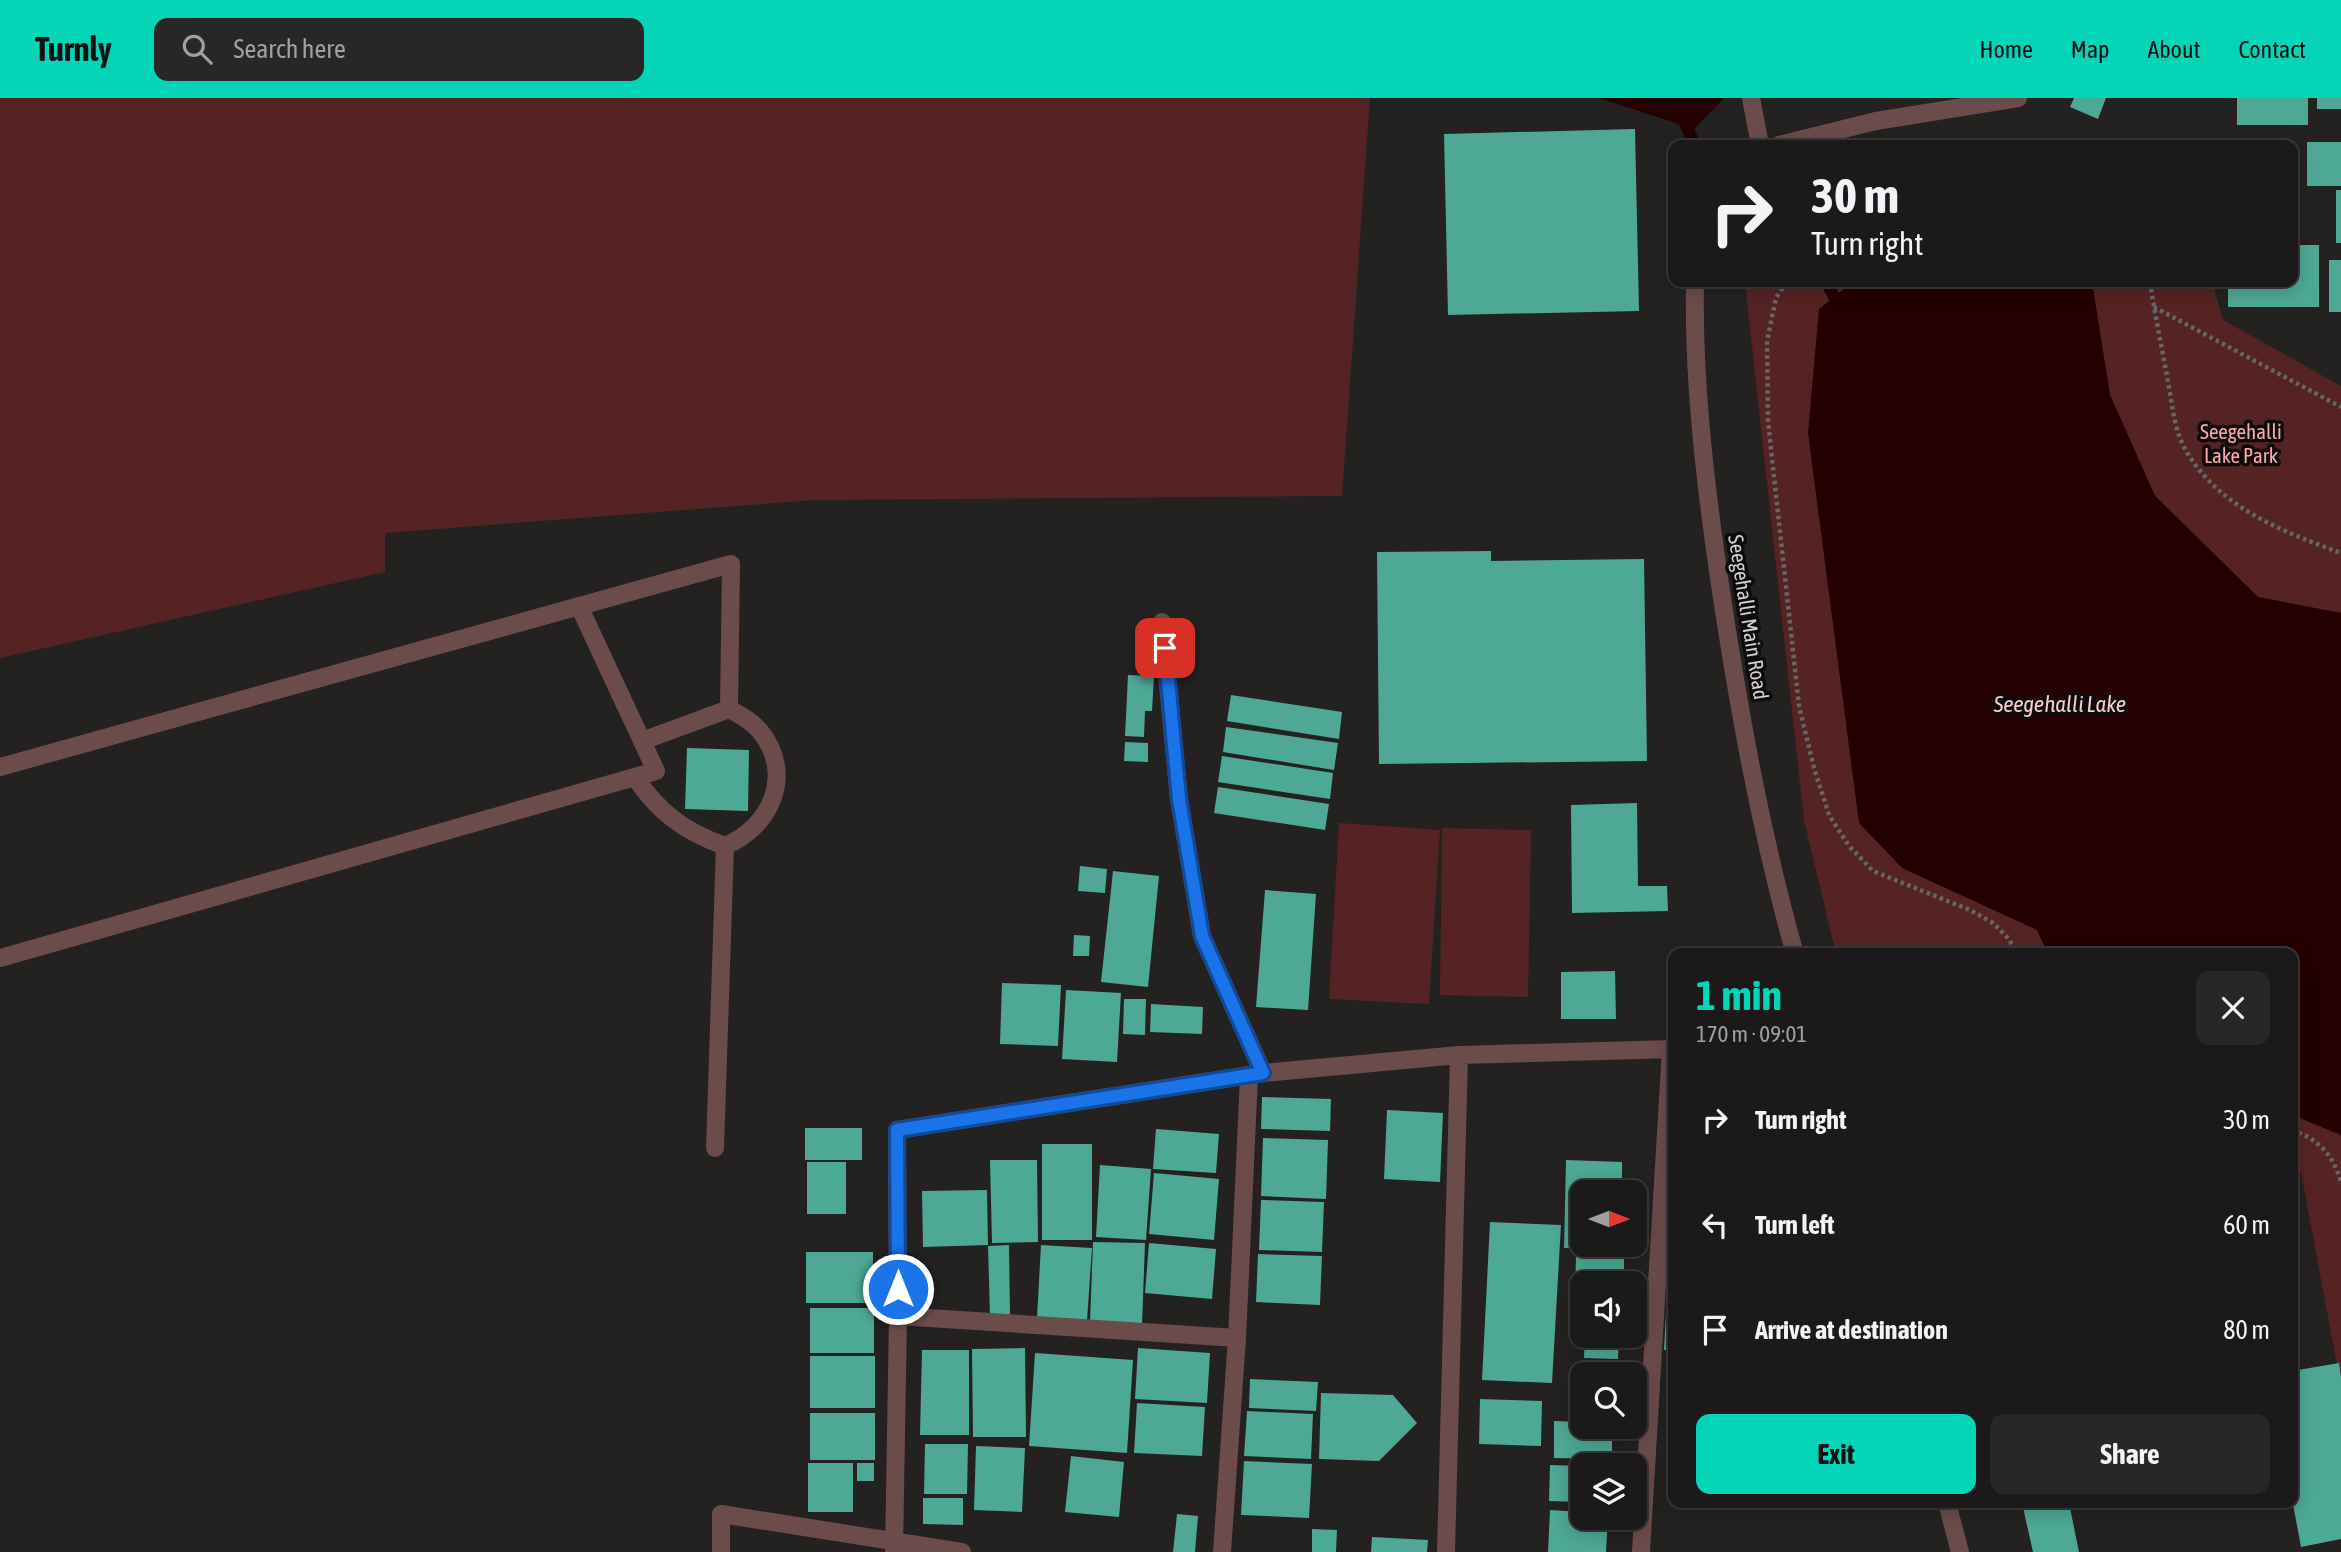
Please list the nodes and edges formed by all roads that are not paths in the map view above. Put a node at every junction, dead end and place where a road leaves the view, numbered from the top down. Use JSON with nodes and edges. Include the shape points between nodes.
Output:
{"nodes":[{"id":1,"x":1751,"y":98,"type":"edge"},
{"id":2,"x":2018,"y":98,"type":"edge"},
{"id":3,"x":1759,"y":140,"type":"edge"},
{"id":4,"x":1799,"y":140,"type":"edge"},
{"id":5,"x":1695,"y":287,"type":"edge"},
{"id":6,"x":579,"y":606,"type":"junction"},
{"id":7,"x":1162,"y":622,"type":"dead end"},
{"id":8,"x":729,"y":709,"type":"junction"},
{"id":9,"x":642,"y":741,"type":"junction"},
{"id":10,"x":0,"y":766,"type":"edge"},
{"id":11,"x":635,"y":777,"type":"junction"},
{"id":12,"x":725,"y":846,"type":"junction"},
{"id":13,"x":1793,"y":948,"type":"edge"},
{"id":14,"x":0,"y":958,"type":"edge"},
{"id":15,"x":1668,"y":1049,"type":"edge"},
{"id":16,"x":1460,"y":1055,"type":"junction"},
{"id":17,"x":1256,"y":1074,"type":"junction"},
{"id":18,"x":1668,"y":1114,"type":"edge"},
{"id":19,"x":715,"y":1148,"type":"dead end"},
{"id":20,"x":898,"y":1316,"type":"junction"},
{"id":21,"x":1237,"y":1338,"type":"junction"},
{"id":22,"x":1948,"y":1508,"type":"edge"},
{"id":23,"x":894,"y":1546,"type":"edge"},
{"id":24,"x":721,"y":1552,"type":"edge"},
{"id":25,"x":962,"y":1552,"type":"edge"},
{"id":26,"x":1222,"y":1552,"type":"edge"},
{"id":27,"x":1446,"y":1552,"type":"edge"},
{"id":28,"x":1641,"y":1552,"type":"edge"},
{"id":29,"x":1960,"y":1552,"type":"edge"}],
"edges":[{"from":1,"to":3,"type":"street"},
{"from":2,"to":4,"type":"street","via":[[1876,121]]},
{"from":5,"to":13,"type":"street","name":"Seegehalli Main Road","via":[[1704,474],[1735,688],[1772,872]]},
{"from":6,"to":8,"type":"street","via":[[731,564]]},
{"from":6,"to":9,"type":"street"},
{"from":6,"to":10,"type":"street"},
{"from":7,"to":17,"type":"street","via":[[1179,799],[1202,936]]},
{"from":8,"to":9,"type":"street"},
{"from":8,"to":12,"type":"street","via":[[760,730],[775,764],[776,783],[766,815],[741,840]]},
{"from":9,"to":11,"type":"street","via":[[656,771]]},
{"from":11,"to":12,"type":"street","via":[[663,813]]},
{"from":11,"to":14,"type":"street"},
{"from":12,"to":19,"type":"street"},
{"from":15,"to":16,"type":"street"},
{"from":16,"to":17,"type":"street"},
{"from":16,"to":27,"type":"street"},
{"from":17,"to":20,"type":"street","via":[[897,1130]]},
{"from":17,"to":21,"type":"street"},
{"from":18,"to":28,"type":"street"},
{"from":20,"to":21,"type":"street"},
{"from":20,"to":23,"type":"street"},
{"from":21,"to":26,"type":"street"},
{"from":22,"to":29,"type":"street"},
{"from":23,"to":24,"type":"street","via":[[721,1514]]},
{"from":23,"to":25,"type":"street"}]}
